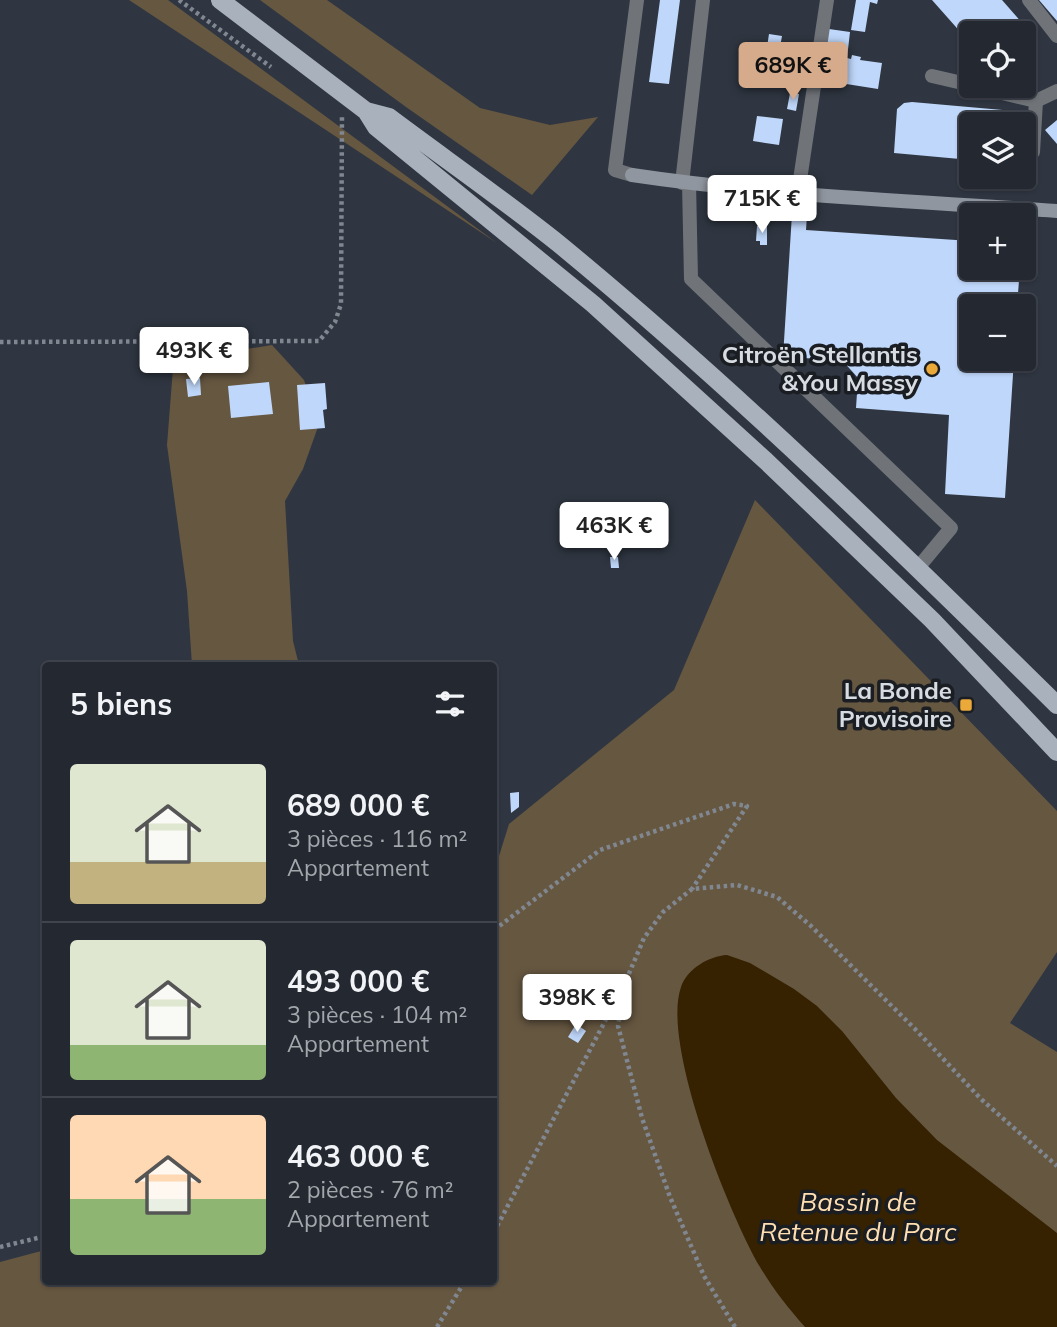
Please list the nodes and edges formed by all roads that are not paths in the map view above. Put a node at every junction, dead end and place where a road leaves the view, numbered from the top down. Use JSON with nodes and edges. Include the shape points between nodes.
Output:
{"nodes":[{"id":1,"x":220,"y":0,"type":"edge"},
{"id":2,"x":637,"y":0,"type":"edge"},
{"id":3,"x":703,"y":0,"type":"edge"},
{"id":4,"x":827,"y":0,"type":"edge"},
{"id":5,"x":1029,"y":0,"type":"edge"},
{"id":6,"x":1057,"y":36,"type":"edge"},
{"id":7,"x":932,"y":76,"type":"dead end"},
{"id":8,"x":959,"y":82,"type":"edge"},
{"id":9,"x":1057,"y":91,"type":"edge"},
{"id":10,"x":1024,"y":98,"type":"edge"},
{"id":11,"x":1036,"y":101,"type":"junction"},
{"id":12,"x":366,"y":111,"type":"junction"},
{"id":13,"x":1035,"y":112,"type":"edge"},
{"id":14,"x":632,"y":175,"type":"joint"},
{"id":15,"x":685,"y":183,"type":"junction"},
{"id":16,"x":798,"y":193,"type":"junction"},
{"id":17,"x":1057,"y":211,"type":"edge"},
{"id":18,"x":917,"y":569,"type":"junction"},
{"id":19,"x":1057,"y":705,"type":"edge"},
{"id":20,"x":1057,"y":752,"type":"edge"}],
"edges":[{"from":1,"to":12,"type":"main road"},
{"from":2,"to":14,"type":"lane","via":[[615,170]]},
{"from":3,"to":15,"type":"lane"},
{"from":4,"to":16,"type":"lane"},
{"from":5,"to":6,"type":"lane"},
{"from":7,"to":8,"type":"lane"},
{"from":9,"to":11,"type":"lane"},
{"from":10,"to":11,"type":"lane"},
{"from":11,"to":13,"type":"lane"},
{"from":12,"to":18,"type":"main road","via":[[389,117],[556,243],[778,435]]},
{"from":12,"to":20,"type":"main road","via":[[376,127],[593,304],[766,461],[932,620]]},
{"from":14,"to":15,"type":"street"},
{"from":15,"to":16,"type":"street"},
{"from":15,"to":18,"type":"lane","via":[[691,279],[951,528]]},
{"from":16,"to":17,"type":"street"},
{"from":18,"to":19,"type":"main road"}]}
